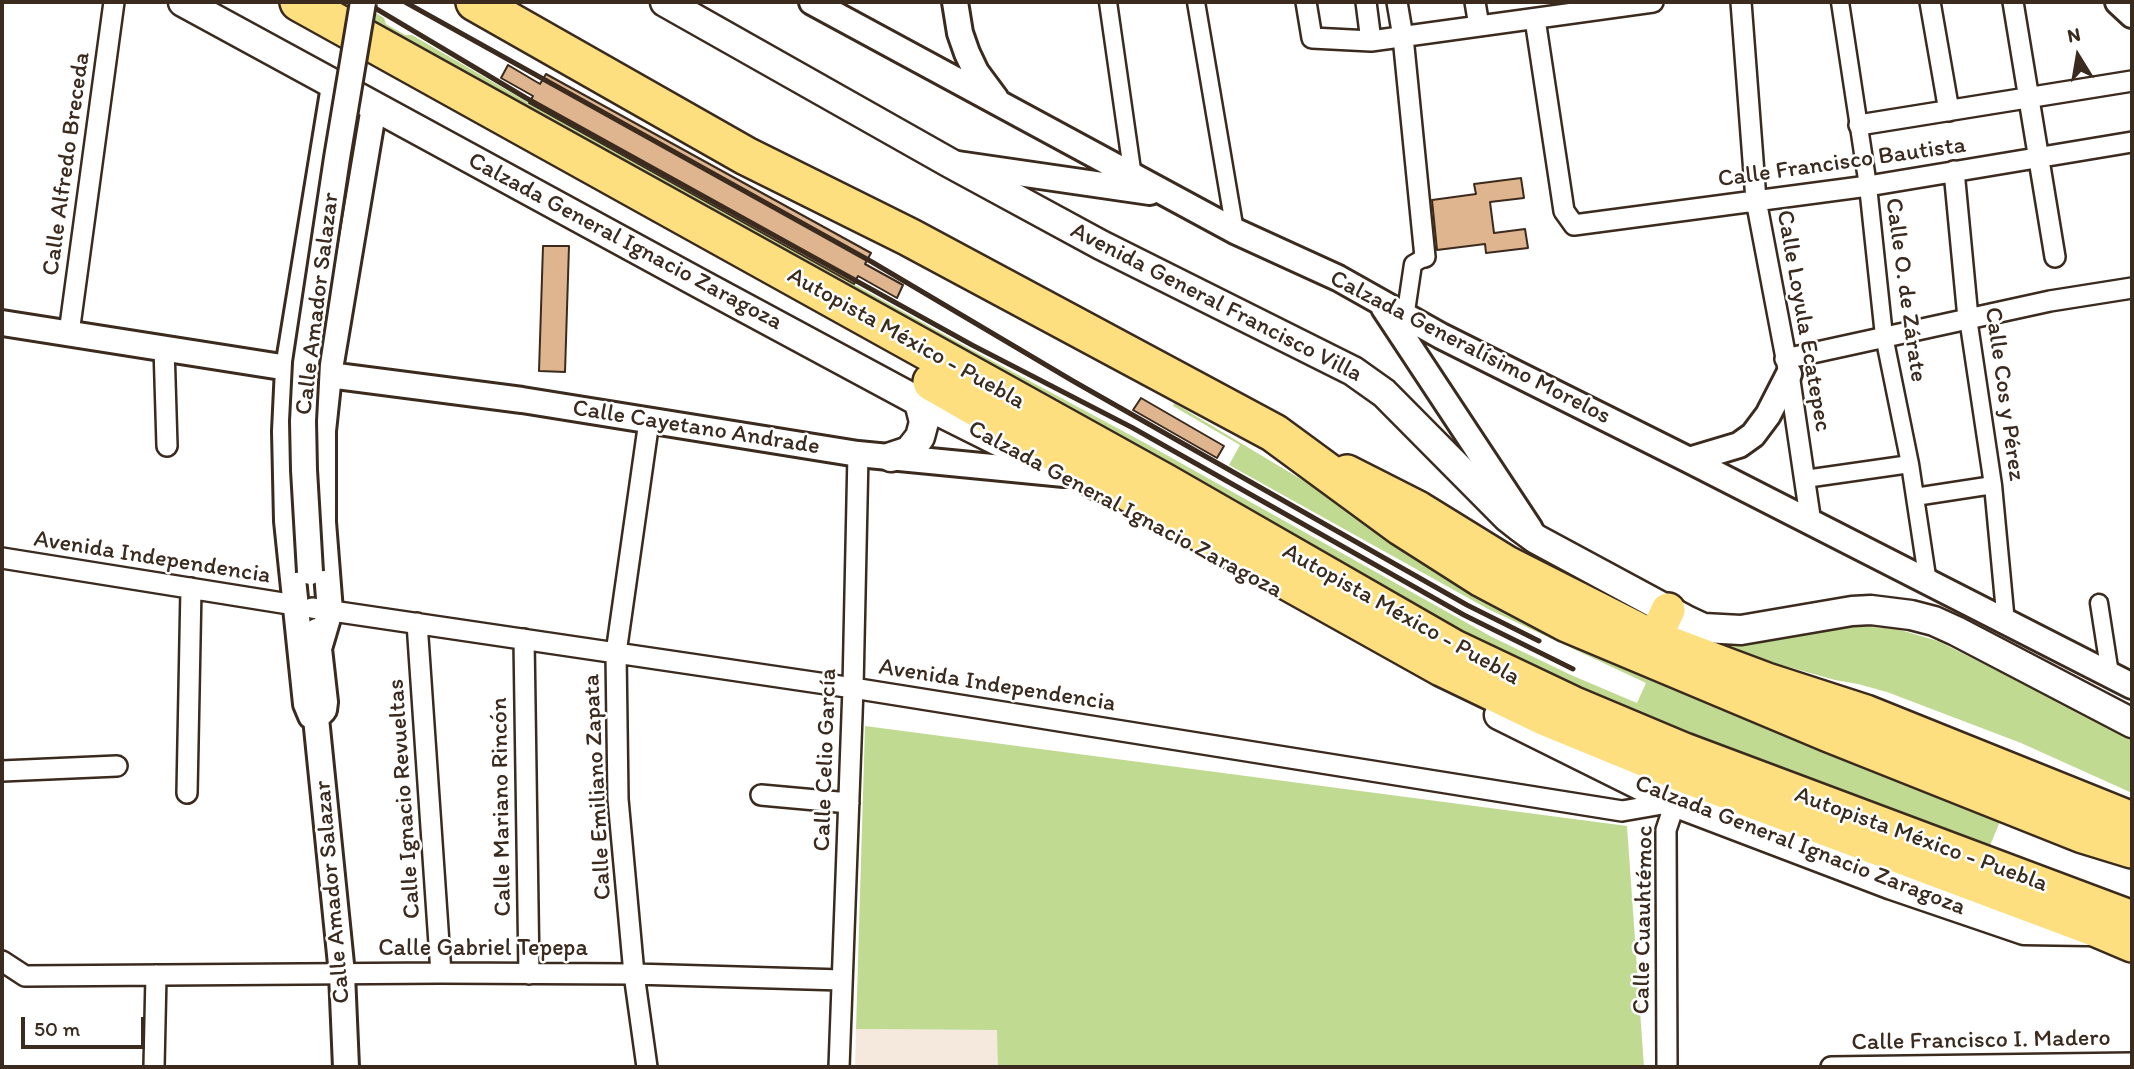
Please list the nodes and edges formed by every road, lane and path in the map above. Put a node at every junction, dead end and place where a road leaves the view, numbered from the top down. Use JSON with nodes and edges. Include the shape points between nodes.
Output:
{"nodes":[{"id":1,"x":114,"y":2,"type":"edge"},
{"id":2,"x":183,"y":2,"type":"edge"},
{"id":3,"x":299,"y":2,"type":"edge"},
{"id":4,"x":363,"y":2,"type":"edge"},
{"id":5,"x":475,"y":2,"type":"edge"},
{"id":6,"x":665,"y":2,"type":"edge"},
{"id":7,"x":812,"y":2,"type":"edge"},
{"id":8,"x":955,"y":2,"type":"edge"},
{"id":9,"x":1108,"y":2,"type":"edge"},
{"id":10,"x":1196,"y":2,"type":"edge"},
{"id":11,"x":1306,"y":2,"type":"edge"},
{"id":12,"x":1366,"y":2,"type":"edge"},
{"id":13,"x":1397,"y":2,"type":"edge"},
{"id":14,"x":1475,"y":2,"type":"edge"},
{"id":15,"x":1651,"y":2,"type":"edge"},
{"id":16,"x":1741,"y":2,"type":"edge"},
{"id":17,"x":1840,"y":2,"type":"edge"},
{"id":18,"x":1930,"y":2,"type":"edge"},
{"id":19,"x":2013,"y":2,"type":"edge"},
{"id":20,"x":2118,"y":2,"type":"edge"},
{"id":21,"x":2132,"y":15,"type":"edge"},
{"id":22,"x":1535,"y":19,"type":"junction"},
{"id":23,"x":1479,"y":26,"type":"junction"},
{"id":24,"x":1403,"y":37,"type":"junction"},
{"id":25,"x":1371,"y":41,"type":"junction"},
{"id":26,"x":2132,"y":81,"type":"edge"},
{"id":27,"x":334,"y":86,"type":"junction"},
{"id":28,"x":2030,"y":98,"type":"junction"},
{"id":29,"x":1001,"y":105,"type":"junction"},
{"id":30,"x":374,"y":107,"type":"junction"},
{"id":31,"x":1949,"y":111,"type":"junction"},
{"id":32,"x":1859,"y":125,"type":"junction"},
{"id":33,"x":2132,"y":143,"type":"edge"},
{"id":34,"x":2039,"y":157,"type":"junction"},
{"id":35,"x":950,"y":163,"type":"junction"},
{"id":36,"x":1954,"y":172,"type":"junction"},
{"id":37,"x":1133,"y":177,"type":"junction"},
{"id":38,"x":1868,"y":186,"type":"junction"},
{"id":39,"x":1168,"y":195,"type":"junction"},
{"id":40,"x":1756,"y":200,"type":"junction"},
{"id":41,"x":709,"y":230,"type":"junction"},
{"id":42,"x":1235,"y":231,"type":"junction"},
{"id":43,"x":1425,"y":257,"type":"joint"},
{"id":44,"x":2054,"y":257,"type":"dead end"},
{"id":45,"x":2132,"y":288,"type":"edge"},
{"id":46,"x":1381,"y":302,"type":"junction"},
{"id":47,"x":1405,"y":318,"type":"junction"},
{"id":48,"x":1968,"y":318,"type":"junction"},
{"id":49,"x":2,"y":323,"type":"edge"},
{"id":50,"x":69,"y":333,"type":"junction"},
{"id":51,"x":1884,"y":336,"type":"junction"},
{"id":52,"x":164,"y":347,"type":"junction"},
{"id":53,"x":1787,"y":366,"type":"junction"},
{"id":54,"x":288,"y":368,"type":"junction"},
{"id":55,"x":329,"y":375,"type":"junction"},
{"id":56,"x":916,"y":400,"type":"junction"},
{"id":57,"x":649,"y":421,"type":"junction"},
{"id":58,"x":1273,"y":433,"type":"junction"},
{"id":59,"x":167,"y":446,"type":"dead end"},
{"id":60,"x":858,"y":454,"type":"junction"},
{"id":61,"x":891,"y":457,"type":"junction"},
{"id":62,"x":1689,"y":460,"type":"junction"},
{"id":63,"x":1910,"y":464,"type":"junction"},
{"id":64,"x":1064,"y":474,"type":"junction"},
{"id":65,"x":1805,"y":479,"type":"junction"},
{"id":66,"x":1993,"y":485,"type":"junction"},
{"id":67,"x":1119,"y":489,"type":"junction"},
{"id":68,"x":1915,"y":497,"type":"junction"},
{"id":69,"x":1811,"y":523,"type":"junction"},
{"id":70,"x":1536,"y":538,"type":"junction"},
{"id":71,"x":2,"y":558,"type":"edge"},
{"id":72,"x":1928,"y":583,"type":"junction"},
{"id":73,"x":191,"y":588,"type":"junction"},
{"id":74,"x":2099,"y":603,"type":"dead end"},
{"id":75,"x":313,"y":608,"type":"junction"},
{"id":76,"x":417,"y":622,"type":"junction"},
{"id":77,"x":2006,"y":623,"type":"junction"},
{"id":78,"x":1662,"y":624,"type":"junction"},
{"id":79,"x":524,"y":639,"type":"junction"},
{"id":80,"x":309,"y":646,"type":"junction"},
{"id":81,"x":616,"y":653,"type":"junction"},
{"id":82,"x":2110,"y":674,"type":"junction"},
{"id":83,"x":2132,"y":686,"type":"edge"},
{"id":84,"x":853,"y":688,"type":"junction"},
{"id":85,"x":2132,"y":723,"type":"edge"},
{"id":86,"x":117,"y":766,"type":"dead end"},
{"id":87,"x":2,"y":771,"type":"edge"},
{"id":88,"x":1680,"y":790,"type":"junction"},
{"id":89,"x":187,"y":793,"type":"dead end"},
{"id":90,"x":761,"y":795,"type":"dead end"},
{"id":91,"x":849,"y":803,"type":"junction"},
{"id":92,"x":2132,"y":819,"type":"edge"},
{"id":93,"x":2132,"y":849,"type":"edge"},
{"id":94,"x":2116,"y":925,"type":"edge"},
{"id":95,"x":2132,"y":945,"type":"edge"},
{"id":96,"x":2,"y":961,"type":"edge"},
{"id":97,"x":441,"y":973,"type":"junction"},
{"id":98,"x":342,"y":974,"type":"junction"},
{"id":99,"x":529,"y":974,"type":"junction"},
{"id":100,"x":634,"y":974,"type":"junction"},
{"id":101,"x":156,"y":975,"type":"junction"},
{"id":102,"x":842,"y":980,"type":"junction"},
{"id":103,"x":2132,"y":1063,"type":"edge"},
{"id":104,"x":154,"y":1067,"type":"edge"},
{"id":105,"x":346,"y":1067,"type":"edge"},
{"id":106,"x":647,"y":1067,"type":"edge"},
{"id":107,"x":839,"y":1067,"type":"edge"},
{"id":108,"x":1667,"y":1067,"type":"edge"},
{"id":109,"x":1830,"y":1067,"type":"edge"}],
"edges":[{"from":1,"to":50,"type":"street","name":"Calle Alfredo Breceda"},
{"from":2,"to":27,"type":"main road","name":"Calzada General Ignacio Zaragoza"},
{"from":3,"to":41,"type":"highway","name":"Calzada General Ignacio Zaragoza"},
{"from":4,"to":75,"type":"street","name":"Calle Amador Salazar","bridge":true,"via":[[306,363],[304,470]]},
{"from":5,"to":58,"type":"highway","via":[[746,156],[909,237]]},
{"from":6,"to":35,"type":"main road","name":"Avenida General Francisco Villa"},
{"from":7,"to":29,"type":"street","name":"Calzada Generalísimo Morelos"},
{"from":8,"to":29,"type":"street","via":[[967,53]]},
{"from":9,"to":37,"type":"street"},
{"from":10,"to":42,"type":"street"},
{"from":11,"to":25,"type":"street","via":[[1312,38]]},
{"from":12,"to":25,"type":"street"},
{"from":13,"to":24,"type":"street"},
{"from":14,"to":23,"type":"street"},
{"from":15,"to":22,"type":"street"},
{"from":16,"to":40,"type":"street","name":"Calle Loyula Ecatepec"},
{"from":17,"to":32,"type":"street","name":"Calle O. de Zárate"},
{"from":18,"to":31,"type":"street"},
{"from":19,"to":28,"type":"street"},
{"from":20,"to":21,"type":"street"},
{"from":22,"to":23,"type":"street"},
{"from":22,"to":40,"type":"street","name":"Calle Francisco Bautista","via":[[1564,211],[1574,225]]},
{"from":23,"to":24,"type":"street"},
{"from":24,"to":25,"type":"street"},
{"from":24,"to":43,"type":"street"},
{"from":26,"to":28,"type":"street"},
{"from":27,"to":30,"type":"main road","name":"Calzada General Ignacio Zaragoza"},
{"from":27,"to":54,"type":"street","name":"Calle Amador Salazar"},
{"from":28,"to":31,"type":"street"},
{"from":28,"to":34,"type":"street"},
{"from":29,"to":37,"type":"street","name":"Calzada Generalísimo Morelos"},
{"from":30,"to":55,"type":"street","name":"Calle Amador Salazar"},
{"from":30,"to":56,"type":"main road","name":"Calzada General Ignacio Zaragoza"},
{"from":31,"to":32,"type":"street"},
{"from":32,"to":38,"type":"street","name":"Calle O. de Zárate"},
{"from":33,"to":34,"type":"street","name":"Calle Francisco Bautista"},
{"from":34,"to":36,"type":"street","name":"Calle Francisco Bautista"},
{"from":34,"to":44,"type":"street"},
{"from":35,"to":39,"type":"street"},
{"from":35,"to":70,"type":"main road","name":"Avenida General Francisco Villa","via":[[1101,246],[1366,379],[1507,517]]},
{"from":36,"to":38,"type":"street","name":"Calle Francisco Bautista"},
{"from":36,"to":48,"type":"street","name":"Calle Cos y Pérez"},
{"from":37,"to":39,"type":"street","name":"Calzada Generalísimo Morelos"},
{"from":38,"to":40,"type":"street","name":"Calle Francisco Bautista"},
{"from":38,"to":51,"type":"street","name":"Calle O. de Zárate"},
{"from":39,"to":42,"type":"street","name":"Calzada Generalísimo Morelos"},
{"from":40,"to":53,"type":"street","name":"Calle Loyula Ecatepec"},
{"from":41,"to":67,"type":"highway","via":[[880,353]]},
{"from":41,"to":94,"type":"highway","name":"Autopista México - Puebla","via":[[1454,649],[1572,705]]},
{"from":42,"to":46,"type":"street","name":"Calzada Generalísimo Morelos"},
{"from":43,"to":47,"type":"street","via":[[1413,264]]},
{"from":45,"to":48,"type":"street"},
{"from":46,"to":47,"type":"street","name":"Calzada Generalísimo Morelos"},
{"from":46,"to":70,"type":"street"},
{"from":47,"to":62,"type":"street","name":"Calzada Generalísimo Morelos"},
{"from":48,"to":51,"type":"street"},
{"from":48,"to":66,"type":"street","name":"Calle Cos y Pérez"},
{"from":49,"to":50,"type":"street"},
{"from":50,"to":52,"type":"street"},
{"from":51,"to":53,"type":"street"},
{"from":51,"to":63,"type":"street","name":"Calle O. de Zárate"},
{"from":52,"to":54,"type":"street"},
{"from":52,"to":59,"type":"street"},
{"from":53,"to":62,"type":"street","via":[[1768,415],[1753,435],[1739,445]]},
{"from":53,"to":65,"type":"street","name":"Calle Loyula Ecatepec"},
{"from":54,"to":75,"type":"street","name":"Calle Amador Salazar","via":[[287,521]]},
{"from":55,"to":57,"type":"street","name":"Calle Cayetano Andrade"},
{"from":55,"to":75,"type":"street","name":"Calle Amador Salazar","via":[[323,522]]},
{"from":56,"to":61,"type":"main road","via":[[923,414],[920,437],[909,451]]},
{"from":56,"to":64,"type":"main road","name":"Calzada General Ignacio Zaragoza"},
{"from":57,"to":60,"type":"street","name":"Calle Cayetano Andrade"},
{"from":57,"to":81,"type":"street","name":"Calle Emiliano Zapata"},
{"from":58,"to":78,"type":"highway","via":[[1418,508],[1507,563]]},
{"from":58,"to":93,"type":"highway","via":[[1402,527],[1482,578],[1567,623],[1903,763]]},
{"from":60,"to":61,"type":"street","name":"Calle Cayetano Andrade"},
{"from":60,"to":84,"type":"street","name":"Calle Celio García"},
{"from":61,"to":64,"type":"street","name":"Calle Cayetano Andrade"},
{"from":62,"to":69,"type":"street","name":"Calzada Generalísimo Morelos"},
{"from":63,"to":65,"type":"street"},
{"from":63,"to":68,"type":"street","name":"Calle O. de Zárate"},
{"from":64,"to":67,"type":"highway","name":"Calzada General Ignacio Zaragoza"},
{"from":64,"to":88,"type":"main road","name":"Calzada General Ignacio Zaragoza","via":[[1428,678]]},
{"from":65,"to":69,"type":"street","name":"Calle Loyula Ecatepec"},
{"from":66,"to":68,"type":"street"},
{"from":66,"to":77,"type":"street","name":"Calle Cos y Pérez"},
{"from":67,"to":88,"type":"highway","name":"Calzada General Ignacio Zaragoza","via":[[1441,669]]},
{"from":68,"to":72,"type":"street","name":"Calle O. de Zárate"},
{"from":69,"to":72,"type":"street","name":"Calzada Generalísimo Morelos"},
{"from":70,"to":78,"type":"main road","name":"Avenida General Francisco Villa"},
{"from":71,"to":73,"type":"street","name":"Avenida Independencia"},
{"from":72,"to":77,"type":"street","name":"Calzada Generalísimo Morelos"},
{"from":73,"to":75,"type":"street","name":"Avenida Independencia"},
{"from":73,"to":89,"type":"street"},
{"from":74,"to":82,"type":"street"},
{"from":75,"to":76,"type":"street","name":"Avenida Independencia"},
{"from":75,"to":80,"type":"street","name":"Calle Amador Salazar"},
{"from":75,"to":80,"type":"street","name":"Calle Amador Salazar"},
{"from":76,"to":79,"type":"street","name":"Avenida Independencia"},
{"from":76,"to":97,"type":"street","name":"Calle Ignacio Revueltas"},
{"from":77,"to":82,"type":"street","name":"Calzada Generalísimo Morelos"},
{"from":78,"to":85,"type":"main road","name":"Avenida General Francisco Villa","via":[[1741,630],[1871,610],[1934,621]]},
{"from":78,"to":92,"type":"highway","via":[[1766,680],[1866,712]]},
{"from":79,"to":81,"type":"street","name":"Avenida Independencia"},
{"from":79,"to":99,"type":"street","name":"Calle Mariano Rincón"},
{"from":80,"to":98,"type":"street","name":"Calle Amador Salazar","via":[[325,702],[316,718]]},
{"from":81,"to":84,"type":"street","name":"Avenida Independencia"},
{"from":81,"to":100,"type":"street","name":"Calle Emiliano Zapata","via":[[618,799]]},
{"from":82,"to":83,"type":"street","name":"Calzada Generalísimo Morelos"},
{"from":84,"to":88,"type":"street","name":"Avenida Independencia","via":[[1622,811]]},
{"from":84,"to":91,"type":"street","name":"Calle Celio García"},
{"from":86,"to":87,"type":"street"},
{"from":88,"to":94,"type":"highway","name":"Calzada General Ignacio Zaragoza"},
{"from":88,"to":108,"type":"street","name":"Calle Cuauhtémoc","via":[[1666,830]]},
{"from":90,"to":91,"type":"street"},
{"from":91,"to":102,"type":"street","name":"Calle Celio García"},
{"from":94,"to":95,"type":"highway","name":"Calzada General Ignacio Zaragoza"},
{"from":96,"to":101,"type":"street","name":"Calle Gabriel Tepepa","via":[[25,976]]},
{"from":97,"to":98,"type":"street","name":"Calle Gabriel Tepepa"},
{"from":97,"to":99,"type":"street","name":"Calle Gabriel Tepepa"},
{"from":98,"to":101,"type":"street","name":"Calle Gabriel Tepepa"},
{"from":98,"to":105,"type":"street","name":"Calle Amador Salazar"},
{"from":99,"to":100,"type":"street","name":"Calle Gabriel Tepepa"},
{"from":100,"to":102,"type":"street","name":"Calle Gabriel Tepepa"},
{"from":100,"to":106,"type":"street","name":"Calle Emiliano Zapata"},
{"from":101,"to":104,"type":"street"},
{"from":102,"to":107,"type":"street","name":"Calle Celio García"},
{"from":103,"to":109,"type":"street","name":"Calle Francisco I. Madero"}]}
